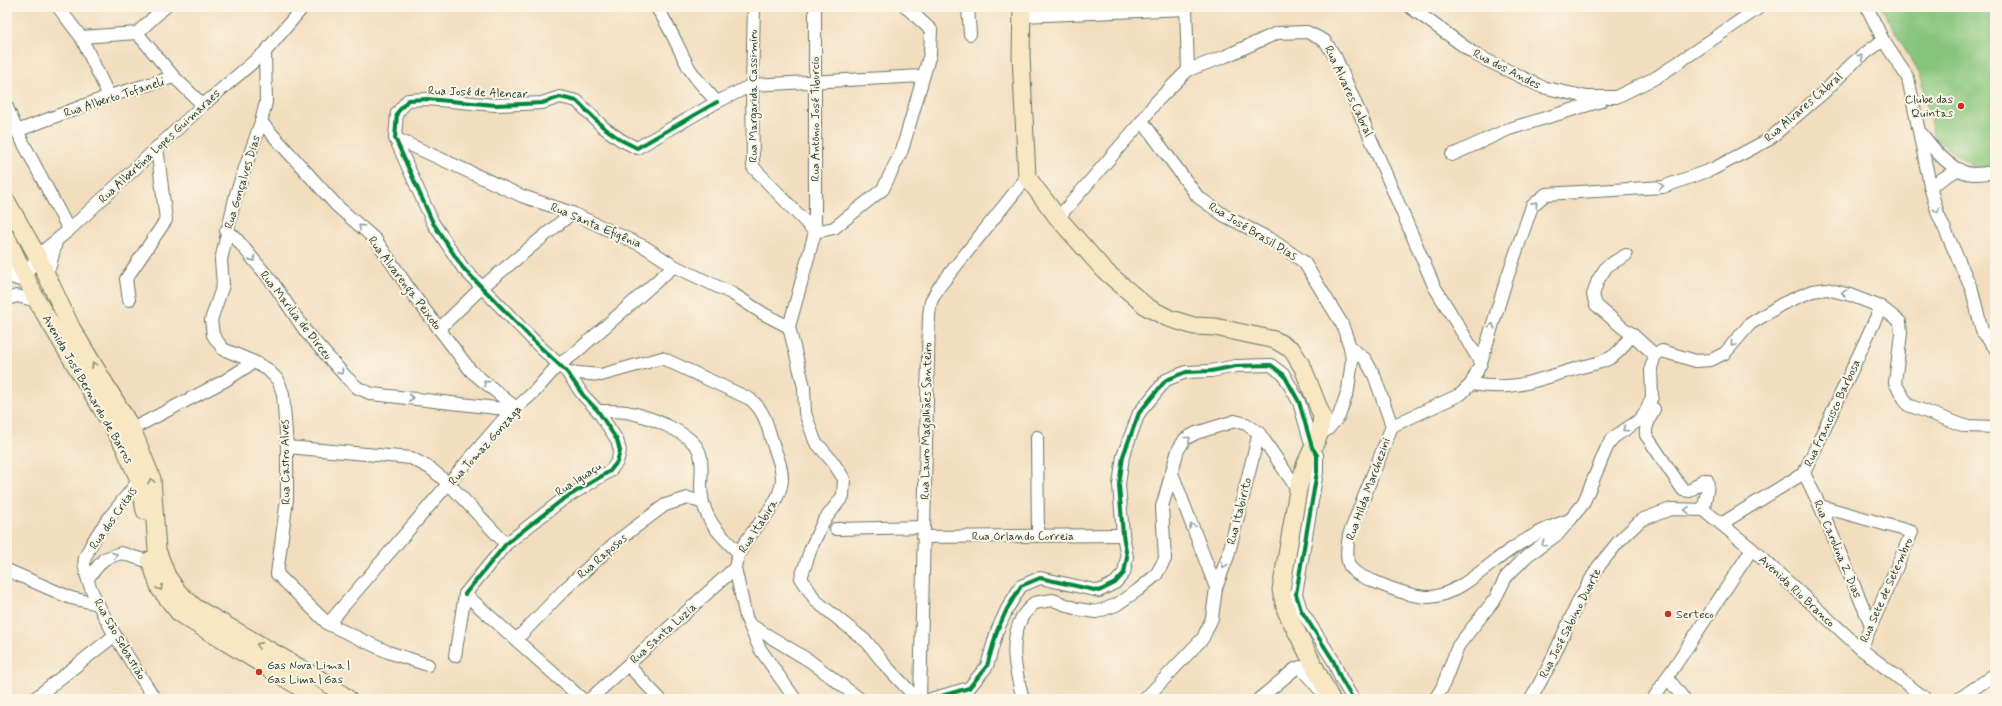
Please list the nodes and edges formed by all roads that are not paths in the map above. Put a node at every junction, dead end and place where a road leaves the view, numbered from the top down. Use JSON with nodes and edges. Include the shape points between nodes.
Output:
{"nodes":[{"id":1,"x":58,"y":7,"type":"edge"},
{"id":2,"x":165,"y":7,"type":"edge"},
{"id":3,"x":303,"y":7,"type":"edge"},
{"id":4,"x":656,"y":7,"type":"edge"},
{"id":5,"x":754,"y":7,"type":"edge"},
{"id":6,"x":815,"y":7,"type":"edge"},
{"id":7,"x":906,"y":7,"type":"edge"},
{"id":8,"x":968,"y":7,"type":"edge"},
{"id":9,"x":1410,"y":7,"type":"edge"},
{"id":10,"x":1760,"y":7,"type":"edge"},
{"id":11,"x":1867,"y":7,"type":"edge"},
{"id":12,"x":1186,"y":8,"type":"edge"},
{"id":13,"x":1022,"y":12,"type":"edge"},
{"id":14,"x":137,"y":34,"type":"junction"},
{"id":15,"x":970,"y":34,"type":"dead end"},
{"id":16,"x":81,"y":37,"type":"junction"},
{"id":17,"x":1883,"y":40,"type":"junction"},
{"id":18,"x":264,"y":52,"type":"junction"},
{"id":19,"x":1188,"y":70,"type":"junction"},
{"id":20,"x":922,"y":76,"type":"junction"},
{"id":21,"x":174,"y":77,"type":"junction"},
{"id":22,"x":816,"y":81,"type":"junction"},
{"id":23,"x":752,"y":84,"type":"junction"},
{"id":24,"x":109,"y":96,"type":"junction"},
{"id":25,"x":1616,"y":97,"type":"junction"},
{"id":26,"x":717,"y":102,"type":"junction"},
{"id":27,"x":203,"y":105,"type":"junction"},
{"id":28,"x":7,"y":107,"type":"edge"},
{"id":29,"x":1142,"y":121,"type":"junction"},
{"id":30,"x":261,"y":122,"type":"junction"},
{"id":31,"x":17,"y":131,"type":"junction"},
{"id":32,"x":1920,"y":131,"type":"junction"},
{"id":33,"x":395,"y":138,"type":"junction"},
{"id":34,"x":157,"y":147,"type":"junction"},
{"id":35,"x":1452,"y":155,"type":"dead end"},
{"id":36,"x":1959,"y":168,"type":"junction"},
{"id":37,"x":1995,"y":172,"type":"edge"},
{"id":38,"x":1028,"y":177,"type":"junction"},
{"id":39,"x":1930,"y":186,"type":"junction"},
{"id":40,"x":7,"y":202,"type":"edge"},
{"id":41,"x":572,"y":213,"type":"junction"},
{"id":42,"x":1058,"y":218,"type":"junction"},
{"id":43,"x":69,"y":230,"type":"junction"},
{"id":44,"x":226,"y":231,"type":"junction"},
{"id":45,"x":815,"y":232,"type":"junction"},
{"id":46,"x":7,"y":238,"type":"edge"},
{"id":47,"x":1626,"y":255,"type":"dead end"},
{"id":48,"x":44,"y":262,"type":"junction"},
{"id":49,"x":674,"y":266,"type":"junction"},
{"id":50,"x":7,"y":270,"type":"edge"},
{"id":51,"x":28,"y":278,"type":"junction"},
{"id":52,"x":481,"y":288,"type":"junction"},
{"id":53,"x":7,"y":299,"type":"edge"},
{"id":54,"x":129,"y":300,"type":"dead end"},
{"id":55,"x":38,"y":301,"type":"junction"},
{"id":56,"x":62,"y":306,"type":"junction"},
{"id":57,"x":1881,"y":307,"type":"junction"},
{"id":58,"x":52,"y":325,"type":"junction"},
{"id":59,"x":789,"y":326,"type":"junction"},
{"id":60,"x":439,"y":329,"type":"junction"},
{"id":61,"x":1632,"y":334,"type":"junction"},
{"id":62,"x":1350,"y":346,"type":"junction"},
{"id":63,"x":1995,"y":348,"type":"edge"},
{"id":64,"x":1655,"y":355,"type":"junction"},
{"id":65,"x":254,"y":362,"type":"junction"},
{"id":66,"x":1481,"y":363,"type":"junction"},
{"id":67,"x":563,"y":369,"type":"junction"},
{"id":68,"x":1471,"y":384,"type":"junction"},
{"id":69,"x":1652,"y":392,"type":"junction"},
{"id":70,"x":515,"y":409,"type":"junction"},
{"id":71,"x":598,"y":411,"type":"junction"},
{"id":72,"x":1392,"y":426,"type":"junction"},
{"id":73,"x":1995,"y":427,"type":"edge"},
{"id":74,"x":132,"y":429,"type":"junction"},
{"id":75,"x":1259,"y":433,"type":"junction"},
{"id":76,"x":1037,"y":437,"type":"dead end"},
{"id":77,"x":1316,"y":441,"type":"junction"},
{"id":78,"x":287,"y":446,"type":"junction"},
{"id":79,"x":1172,"y":473,"type":"junction"},
{"id":80,"x":1804,"y":473,"type":"junction"},
{"id":81,"x":139,"y":480,"type":"junction"},
{"id":82,"x":449,"y":484,"type":"junction"},
{"id":83,"x":1298,"y":490,"type":"junction"},
{"id":84,"x":701,"y":502,"type":"junction"},
{"id":85,"x":1820,"y":506,"type":"junction"},
{"id":86,"x":1704,"y":510,"type":"junction"},
{"id":87,"x":1570,"y":520,"type":"junction"},
{"id":88,"x":1721,"y":524,"type":"junction"},
{"id":89,"x":836,"y":529,"type":"dead end"},
{"id":90,"x":924,"y":532,"type":"junction"},
{"id":91,"x":1123,"y":535,"type":"junction"},
{"id":92,"x":1038,"y":536,"type":"junction"},
{"id":93,"x":506,"y":544,"type":"junction"},
{"id":94,"x":1752,"y":549,"type":"junction"},
{"id":95,"x":739,"y":553,"type":"junction"},
{"id":96,"x":150,"y":562,"type":"junction"},
{"id":97,"x":735,"y":568,"type":"junction"},
{"id":98,"x":7,"y":570,"type":"edge"},
{"id":99,"x":88,"y":578,"type":"junction"},
{"id":100,"x":1216,"y":588,"type":"junction"},
{"id":101,"x":465,"y":594,"type":"junction"},
{"id":102,"x":98,"y":604,"type":"junction"},
{"id":103,"x":328,"y":624,"type":"junction"},
{"id":104,"x":750,"y":624,"type":"junction"},
{"id":105,"x":1871,"y":625,"type":"junction"},
{"id":106,"x":115,"y":635,"type":"junction"},
{"id":107,"x":516,"y":640,"type":"junction"},
{"id":108,"x":1861,"y":649,"type":"junction"},
{"id":109,"x":455,"y":656,"type":"dead end"},
{"id":110,"x":628,"y":664,"type":"junction"},
{"id":111,"x":428,"y":665,"type":"dead end"},
{"id":112,"x":1995,"y":674,"type":"edge"},
{"id":113,"x":1667,"y":677,"type":"junction"},
{"id":114,"x":34,"y":699,"type":"edge"},
{"id":115,"x":155,"y":699,"type":"edge"},
{"id":116,"x":318,"y":699,"type":"edge"},
{"id":117,"x":348,"y":699,"type":"edge"},
{"id":118,"x":582,"y":699,"type":"edge"},
{"id":119,"x":590,"y":699,"type":"edge"},
{"id":120,"x":660,"y":699,"type":"edge"},
{"id":121,"x":795,"y":699,"type":"edge"},
{"id":122,"x":860,"y":699,"type":"edge"},
{"id":123,"x":918,"y":699,"type":"edge"},
{"id":124,"x":931,"y":699,"type":"edge"},
{"id":125,"x":1023,"y":699,"type":"edge"},
{"id":126,"x":1145,"y":699,"type":"edge"},
{"id":127,"x":1259,"y":699,"type":"edge"},
{"id":128,"x":1328,"y":699,"type":"edge"},
{"id":129,"x":1332,"y":699,"type":"edge"},
{"id":130,"x":1353,"y":699,"type":"edge"},
{"id":131,"x":1435,"y":699,"type":"edge"},
{"id":132,"x":1531,"y":699,"type":"edge"},
{"id":133,"x":1653,"y":699,"type":"edge"},
{"id":134,"x":1684,"y":699,"type":"edge"},
{"id":135,"x":1926,"y":699,"type":"edge"},
{"id":136,"x":1959,"y":699,"type":"edge"}],
"edges":[{"from":1,"to":16,"type":"street"},
{"from":2,"to":14,"type":"street"},
{"from":3,"to":18,"type":"street","name":"Rua Albertina Lopes Guimaraes"},
{"from":4,"to":26,"type":"street","via":[[665,18],[690,69]]},
{"from":5,"to":23,"type":"street","name":"Rua Margarida Cassimiro"},
{"from":6,"to":22,"type":"street","name":"Rua Antônio José Tiburcio"},
{"from":7,"to":20,"type":"street","via":[[930,30],[930,54]]},
{"from":8,"to":15,"type":"street"},
{"from":9,"to":25,"type":"street","name":"Rua dos Andes","via":[[1476,55],[1542,87],[1587,97]]},
{"from":10,"to":25,"type":"street","name":"Rua dos Andes","via":[[1657,77]]},
{"from":11,"to":17,"type":"street"},
{"from":12,"to":13,"type":"street"},
{"from":12,"to":19,"type":"street"},
{"from":13,"to":38,"type":"main road","via":[[1021,56]]},
{"from":14,"to":16,"type":"street"},
{"from":14,"to":21,"type":"street"},
{"from":16,"to":24,"type":"street"},
{"from":17,"to":32,"type":"street","via":[[1908,78]]},
{"from":66,"to":17,"type":"street","name":"Rua Alvares Cabral","one_way":true,"via":[[1532,206],[1546,194],[1663,187],[1713,169],[1768,140],[1822,94],[1854,62]]},
{"from":18,"to":27,"type":"street","name":"Rua Albertina Lopes Guimaraes"},
{"from":18,"to":30,"type":"street","name":"Rua Gonçalves Dias","via":[[266,102]]},
{"from":19,"to":29,"type":"street","name":"Rua Alvares Cabral","via":[[1155,103]]},
{"from":19,"to":66,"type":"street","name":"Rua Alvares Cabral","via":[[1277,33],[1307,32],[1325,41],[1336,58],[1434,286]]},
{"from":20,"to":22,"type":"street"},
{"from":20,"to":45,"type":"street","via":[[902,150],[883,189],[834,228]]},
{"from":21,"to":24,"type":"street","name":"Rua Alberto Tofaneli"},
{"from":21,"to":27,"type":"street","name":"Rua Alberto Tofaneli"},
{"from":22,"to":23,"type":"street"},
{"from":22,"to":45,"type":"street","name":"Rua Antônio José Tiburcio"},
{"from":23,"to":26,"type":"street"},
{"from":23,"to":45,"type":"street","name":"Rua Margarida Cassimiro","via":[[753,167]]},
{"from":24,"to":31,"type":"street","name":"Rua Alberto Tofaneli"},
{"from":25,"to":35,"type":"street","via":[[1509,129]]},
{"from":26,"to":33,"type":"street","name":"Rua José de Alencar","via":[[637,148],[603,127],[577,101],[560,97],[542,103],[495,105],[427,99],[408,100],[397,113]]},
{"from":27,"to":34,"type":"street","name":"Rua Albertina Lopes Guimaraes"},
{"from":28,"to":31,"type":"street"},
{"from":29,"to":42,"type":"street","name":"Rua Alvares Cabral"},
{"from":29,"to":62,"type":"street","name":"Rua José Brasil Dias","via":[[1198,197],[1226,216],[1272,240],[1304,262],[1342,324]]},
{"from":30,"to":44,"type":"street","name":"Rua Gonçalves Dias"},
{"from":60,"to":30,"type":"street","name":"Rua Alvarenga Peixoto","one_way":true,"via":[[376,240],[337,206]]},
{"from":31,"to":43,"type":"street"},
{"from":32,"to":36,"type":"street","via":[[1934,150],[1949,164]]},
{"from":32,"to":39,"type":"street"},
{"from":33,"to":41,"type":"street","name":"Rua Santa Efigênia","via":[[522,196]]},
{"from":33,"to":52,"type":"street","name":"Rua José de Alencar","via":[[433,223],[463,268]]},
{"from":34,"to":43,"type":"street","name":"Rua Albertina Lopes Guimaraes"},
{"from":34,"to":54,"type":"street","via":[[166,220],[126,279]]},
{"from":36,"to":37,"type":"street","via":[[1971,174]]},
{"from":36,"to":39,"type":"street"},
{"from":38,"to":42,"type":"main road"},
{"from":38,"to":90,"type":"street","name":"Rua Lauro Magalhães Santeiro","via":[[931,301]]},
{"from":39,"to":63,"type":"street","one_way":true,"via":[[1938,214],[1972,290],[1982,331]]},
{"from":40,"to":48,"type":"main road","name":"Avenida José Bernardo de Barros"},
{"from":41,"to":49,"type":"street","name":"Rua Santa Efigênia","via":[[645,247]]},
{"from":41,"to":52,"type":"street"},
{"from":42,"to":77,"type":"main road","via":[[1105,271],[1147,307],[1168,318],[1194,326],[1215,327],[1275,340],[1292,350],[1303,368],[1322,416]]},
{"from":43,"to":48,"type":"street","name":"Rua Albertina Lopes Guimaraes","via":[[42,252]]},
{"from":44,"to":65,"type":"street","name":"Rua Gonçalves Dias","via":[[221,260],[222,286],[211,320],[213,334],[223,349]]},
{"from":44,"to":70,"type":"street","name":"Rua Marilia de Dirceu","one_way":true,"via":[[234,236],[273,283],[306,332],[358,388],[372,394]]},
{"from":45,"to":59,"type":"street","name":"Rua Antônio José Tiburcio"},
{"from":46,"to":51,"type":"main road","name":"Avenida José Bernardo de Barros"},
{"from":47,"to":61,"type":"street","via":[[1607,266],[1598,280],[1593,295],[1596,305]]},
{"from":48,"to":51,"type":"street","name":"Rua Albertina Lopes Guimaraes"},
{"from":48,"to":56,"type":"main road","name":"Avenida José Bernardo de Barros"},
{"from":49,"to":59,"type":"street","name":"Rua Santa Efigênia","via":[[733,294]]},
{"from":49,"to":67,"type":"street","name":"Rua Tomaz Gonzaga","via":[[574,354]]},
{"from":50,"to":51,"type":"street","via":[[14,278]]},
{"from":51,"to":55,"type":"main road","name":"Avenida José Bernardo de Barros"},
{"from":52,"to":60,"type":"street"},
{"from":52,"to":67,"type":"street","name":"Rua José de Alencar"},
{"from":53,"to":55,"type":"street","via":[[17,296]]},
{"from":55,"to":58,"type":"main road","name":"Avenida José Bernardo de Barros"},
{"from":56,"to":58,"type":"street"},
{"from":74,"to":56,"type":"main road","name":"Avenida José Bernardo de Barros","one_way":true,"via":[[72,330]]},
{"from":57,"to":64,"type":"street","one_way":true,"via":[[1827,289],[1812,290],[1782,304],[1750,324],[1725,354],[1711,360],[1696,361],[1662,351]]},
{"from":57,"to":73,"type":"street","via":[[1900,322],[1902,333],[1894,383],[1908,405],[1965,426]]},
{"from":57,"to":80,"type":"street","name":"Rua Francisco Barbosa"},
{"from":58,"to":81,"type":"main road","name":"Avenida José Bernardo de Barros","via":[[122,444]]},
{"from":59,"to":123,"type":"street","via":[[804,387],[805,413],[815,441],[844,479],[843,496],[823,522],[801,578],[816,601],[867,642]]},
{"from":70,"to":60,"type":"street","name":"Rua Alvarenga Peixoto","one_way":true,"via":[[471,371]]},
{"from":61,"to":64,"type":"street"},
{"from":61,"to":68,"type":"street","via":[[1619,351],[1610,358],[1594,364],[1525,385],[1496,387]]},
{"from":62,"to":72,"type":"street","via":[[1365,359],[1374,375]]},
{"from":62,"to":77,"type":"street","name":"Rua José Brasil Dias","via":[[1352,360],[1348,390],[1339,416]]},
{"from":64,"to":69,"type":"street","via":[[1651,368]]},
{"from":65,"to":74,"type":"street","via":[[226,380]]},
{"from":65,"to":78,"type":"street","name":"Rua Castro Alves","via":[[267,369],[278,380],[283,394]]},
{"from":66,"to":68,"type":"street","name":"Rua Alvares Cabral"},
{"from":67,"to":70,"type":"street","name":"Rua Tomaz Gonzaga"},
{"from":67,"to":71,"type":"street","name":"Rua Iguaçu"},
{"from":67,"to":95,"type":"street","name":"Rua Itabira","via":[[601,375],[662,358],[758,405],[764,414],[781,470],[782,485],[775,502]]},
{"from":68,"to":72,"type":"street","name":"Rua Alvares Cabral","via":[[1462,394]]},
{"from":69,"to":86,"type":"street","via":[[1657,397],[1657,403],[1648,420],[1646,435],[1683,490],[1690,491],[1703,480],[1707,480],[1709,486],[1704,500]]},
{"from":69,"to":87,"type":"street","one_way":true,"via":[[1646,411],[1638,421],[1614,437],[1607,446],[1583,504]]},
{"from":70,"to":82,"type":"street","name":"Rua Tomaz Gonzaga"},
{"from":71,"to":84,"type":"street","via":[[625,412],[666,425],[693,443],[700,453]]},
{"from":71,"to":93,"type":"street","name":"Rua Iguaçu","via":[[617,440],[620,451],[617,462],[610,471],[562,500]]},
{"from":72,"to":87,"type":"street","name":"Rua Hilda Marchezini","via":[[1349,535],[1347,563],[1357,576],[1408,593],[1429,597],[1455,590],[1512,548],[1546,528]]},
{"from":117,"to":74,"type":"main road","name":"Avenida José Bernardo de Barros","one_way":true,"via":[[330,685],[196,608],[178,592],[167,576],[157,550],[152,479]]},
{"from":79,"to":75,"type":"street","one_way":true,"via":[[1178,450],[1185,439],[1196,433],[1235,421],[1246,424]]},
{"from":75,"to":83,"type":"street"},
{"from":75,"to":100,"type":"street","name":"Rua Itabirito","one_way":true,"via":[[1228,556]]},
{"from":76,"to":92,"type":"street"},
{"from":77,"to":83,"type":"main road"},
{"from":77,"to":91,"type":"street","via":[[1284,375],[1271,365],[1186,372],[1166,380],[1139,413],[1123,456],[1119,485]]},
{"from":77,"to":130,"type":"street","via":[[1317,472],[1296,594],[1301,610],[1333,660]]},
{"from":78,"to":82,"type":"street","via":[[411,458],[430,468]]},
{"from":78,"to":103,"type":"street","name":"Rua Castro Alves","via":[[287,499],[277,574]]},
{"from":100,"to":79,"type":"street","one_way":true},
{"from":79,"to":125,"type":"street","via":[[1162,507],[1165,559],[1156,575],[1116,605],[1096,612],[1077,609],[1053,600],[1034,603],[1022,617],[1013,648]]},
{"from":80,"to":85,"type":"street","name":"Rua Carolina Z. Dias"},
{"from":80,"to":88,"type":"street","name":"Rua Francisco Barbosa"},
{"from":81,"to":96,"type":"main road","name":"Avenida José Bernardo de Barros"},
{"from":81,"to":99,"type":"street","name":"Rua dos Critais","via":[[96,538],[85,560]]},
{"from":82,"to":93,"type":"street"},
{"from":82,"to":103,"type":"street","name":"Rua Tomaz Gonzaga"},
{"from":83,"to":129,"type":"main road","via":[[1281,590],[1286,611]]},
{"from":84,"to":95,"type":"street","via":[[717,531]]},
{"from":84,"to":107,"type":"street","name":"Rua Raposos","via":[[688,498],[665,505],[617,541],[564,590]]},
{"from":85,"to":105,"type":"street","name":"Rua Carolina Z. Dias"},
{"from":85,"to":105,"type":"street","name":"Rua Sete de Setembro","via":[[1912,532]]},
{"from":86,"to":88,"type":"street"},
{"from":86,"to":132,"type":"street","name":"Rua José Sabino Duarte","one_way":true,"via":[[1670,509],[1640,520],[1619,541],[1598,567],[1579,600]]},
{"from":87,"to":131,"type":"street","one_way":true,"via":[[1558,534],[1528,555],[1506,577],[1495,599],[1458,646],[1442,688]]},
{"from":88,"to":94,"type":"street"},
{"from":89,"to":90,"type":"street","name":"Rua Orlando Correia"},
{"from":90,"to":92,"type":"street","name":"Rua Orlando Correia"},
{"from":90,"to":123,"type":"street","name":"Rua Lauro Magalhães Santeiro"},
{"from":91,"to":92,"type":"street","name":"Rua Orlando Correia"},
{"from":91,"to":124,"type":"street","via":[[1127,557],[1124,573],[1115,583],[1099,591],[1040,578],[1021,586],[997,631],[987,666],[969,688]]},
{"from":93,"to":101,"type":"street","name":"Rua Iguaçu"},
{"from":94,"to":108,"type":"street","name":"Avenida Rio Branco"},
{"from":94,"to":113,"type":"street","name":"Avenida Rio Branco"},
{"from":95,"to":97,"type":"street","name":"Rua Itabira"},
{"from":99,"to":96,"type":"street","name":"Rua dos Critais","one_way":true,"via":[[104,559],[121,552]]},
{"from":96,"to":116,"type":"main road","name":"Avenida José Bernardo de Barros","one_way":true,"via":[[160,589],[180,614]]},
{"from":97,"to":104,"type":"street","name":"Rua Itabira","via":[[746,617]]},
{"from":97,"to":110,"type":"street","name":"Rua Santa Luzia"},
{"from":98,"to":102,"type":"street","via":[[71,598]]},
{"from":99,"to":102,"type":"street","name":"Rua São Sebastião"},
{"from":100,"to":126,"type":"street","name":"Rua Itabirito","via":[[1212,618],[1203,638]]},
{"from":101,"to":107,"type":"street"},
{"from":101,"to":109,"type":"street"},
{"from":102,"to":106,"type":"street","name":"Rua São Sebastião"},
{"from":103,"to":111,"type":"street","via":[[388,652]]},
{"from":104,"to":121,"type":"street","name":"Rua Itabira","via":[[760,649]]},
{"from":104,"to":122,"type":"street","via":[[810,660]]},
{"from":105,"to":108,"type":"street","name":"Rua Sete de Setembro"},
{"from":106,"to":114,"type":"street"},
{"from":106,"to":115,"type":"street","name":"Rua São Sebastião"},
{"from":107,"to":118,"type":"street"},
{"from":108,"to":135,"type":"street","name":"Avenida Rio Branco"},
{"from":110,"to":119,"type":"street","name":"Rua Santa Luzia"},
{"from":110,"to":120,"type":"street"},
{"from":112,"to":136,"type":"street"},
{"from":113,"to":133,"type":"street","name":"Avenida Rio Branco"},
{"from":113,"to":134,"type":"street"},
{"from":127,"to":128,"type":"street","via":[[1300,667]]}]}
